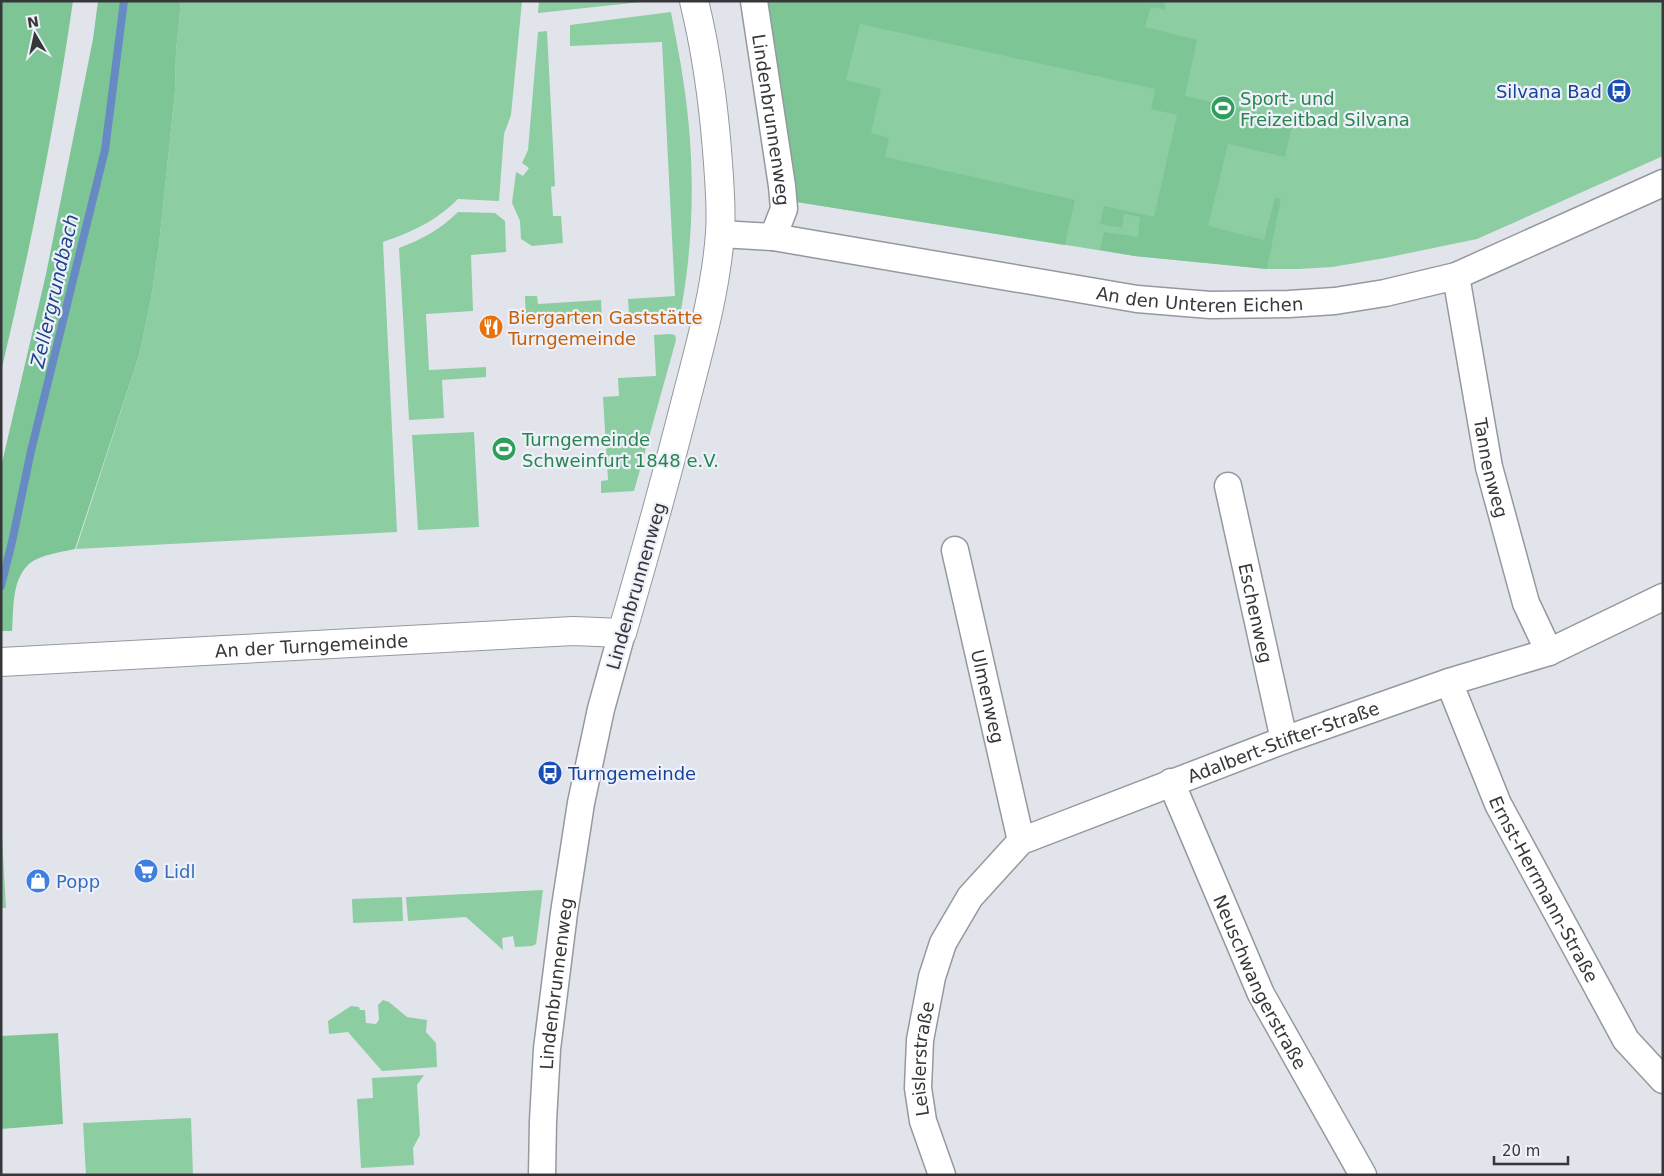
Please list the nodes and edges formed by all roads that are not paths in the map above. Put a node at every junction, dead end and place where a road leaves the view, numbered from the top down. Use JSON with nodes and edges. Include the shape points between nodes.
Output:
{"nodes":[{"id":1,"x":694,"y":1,"type":"edge"},
{"id":2,"x":754,"y":1,"type":"edge"},
{"id":3,"x":1663,"y":184,"type":"edge"},
{"id":4,"x":720,"y":234,"type":"junction"},
{"id":5,"x":773,"y":237,"type":"junction"},
{"id":6,"x":1456,"y":276,"type":"junction"},
{"id":7,"x":1228,"y":486,"type":"dead end"},
{"id":8,"x":955,"y":550,"type":"dead end"},
{"id":9,"x":1663,"y":597,"type":"edge"},
{"id":10,"x":622,"y":632,"type":"junction"},
{"id":11,"x":1549,"y":652,"type":"junction"},
{"id":12,"x":1,"y":662,"type":"edge"},
{"id":13,"x":1449,"y":682,"type":"junction"},
{"id":14,"x":1284,"y":740,"type":"junction"},
{"id":15,"x":1171,"y":782,"type":"junction"},
{"id":16,"x":1021,"y":841,"type":"junction"},
{"id":17,"x":943,"y":942,"type":"joint"},
{"id":18,"x":1663,"y":1080,"type":"edge"},
{"id":19,"x":542,"y":1175,"type":"edge"},
{"id":20,"x":942,"y":1175,"type":"edge"},
{"id":21,"x":1363,"y":1175,"type":"edge"}],
"edges":[{"from":1,"to":4,"type":"street","name":"Lindenbrunnenweg","via":[[716,130]]},
{"from":2,"to":5,"type":"street","name":"Lindenbrunnenweg","via":[[784,210]]},
{"from":3,"to":6,"type":"street","name":"An den Unteren Eichen"},
{"from":4,"to":5,"type":"street","name":"An den Unteren Eichen"},
{"from":4,"to":10,"type":"street","name":"Lindenbrunnenweg","via":[[705,324],[659,507]]},
{"from":5,"to":6,"type":"street","name":"An den Unteren Eichen","via":[[1070,289],[1210,305],[1335,300]]},
{"from":6,"to":11,"type":"street","name":"Tannenweg","via":[[1489,467],[1526,603]]},
{"from":7,"to":14,"type":"street","name":"Eschenweg"},
{"from":8,"to":16,"type":"street","name":"Ulmenweg"},
{"from":9,"to":11,"type":"street","name":"Adalbert-Stifter-Straße"},
{"from":10,"to":12,"type":"street","name":"An der Turngemeinde"},
{"from":10,"to":19,"type":"street","name":"Lindenbrunnenweg","via":[[581,803],[565,904],[547,1049]]},
{"from":11,"to":13,"type":"street","name":"Adalbert-Stifter-Straße"},
{"from":13,"to":14,"type":"street","name":"Adalbert-Stifter-Straße"},
{"from":13,"to":18,"type":"street","name":"Ernst-Herrmann-Straße","via":[[1498,804],[1626,1040]]},
{"from":14,"to":15,"type":"street","name":"Adalbert-Stifter-Straße"},
{"from":15,"to":16,"type":"street","name":"Adalbert-Stifter-Straße"},
{"from":15,"to":21,"type":"street","name":"Neuschwangerstraße","via":[[1261,994]]},
{"from":16,"to":17,"type":"street","name":"Adalbert-Stifter-Straße","via":[[970,897]]},
{"from":17,"to":20,"type":"street","name":"Leislerstraße","via":[[932,977],[920,1040],[918,1088],[923,1121]]}]}
